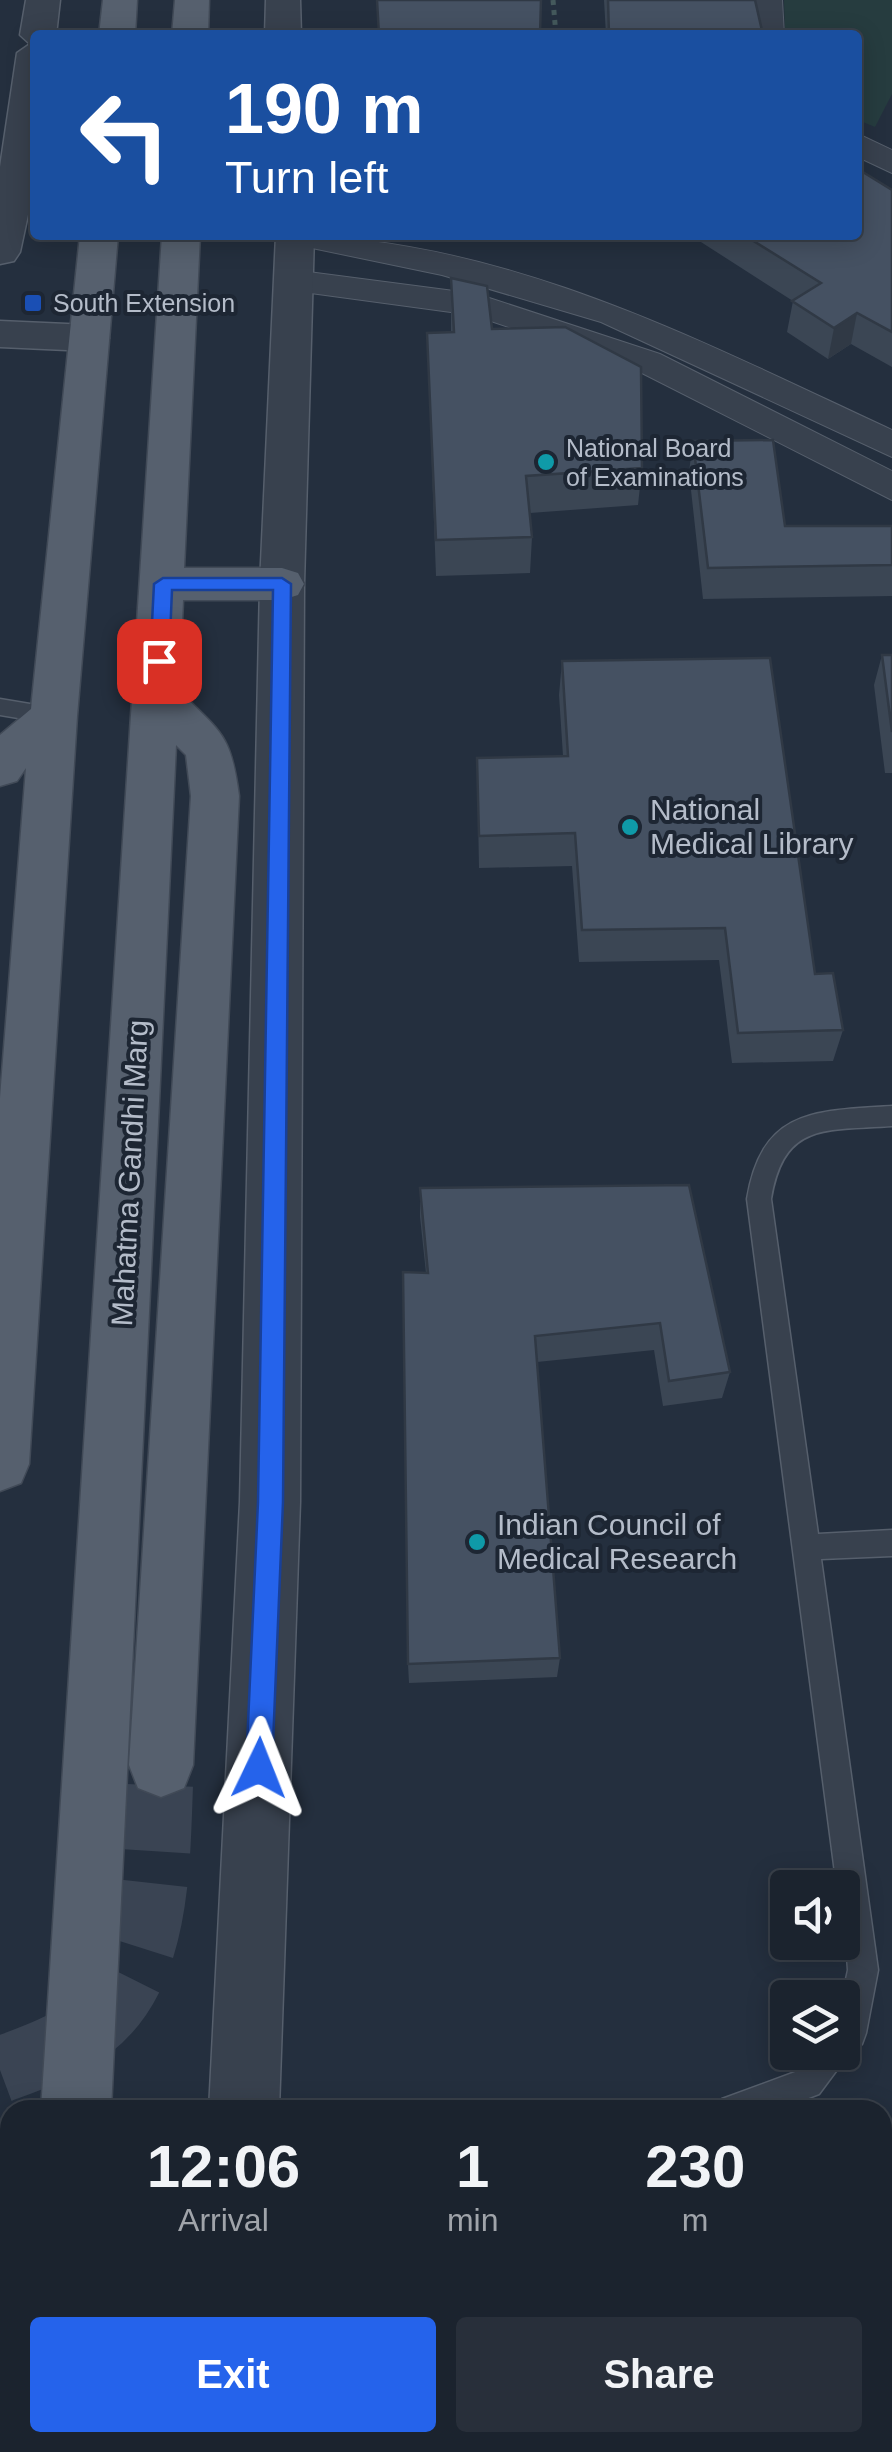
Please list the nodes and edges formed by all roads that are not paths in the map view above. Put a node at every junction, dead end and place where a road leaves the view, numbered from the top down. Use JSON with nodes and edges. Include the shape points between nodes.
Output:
{"nodes":[{"id":1,"x":42,"y":0,"type":"edge"},
{"id":2,"x":120,"y":0,"type":"edge"},
{"id":3,"x":192,"y":0,"type":"edge"},
{"id":4,"x":283,"y":0,"type":"edge"},
{"id":5,"x":767,"y":0,"type":"edge"},
{"id":6,"x":39,"y":30,"type":"edge"},
{"id":7,"x":117,"y":30,"type":"edge"},
{"id":8,"x":190,"y":30,"type":"edge"},
{"id":9,"x":283,"y":30,"type":"edge"},
{"id":10,"x":769,"y":30,"type":"edge"},
{"id":11,"x":30,"y":77,"type":"edge"},
{"id":12,"x":862,"y":146,"type":"edge"},
{"id":13,"x":892,"y":163,"type":"edge"},
{"id":14,"x":9,"y":173,"type":"edge"},
{"id":15,"x":99,"y":240,"type":"edge"},
{"id":16,"x":181,"y":240,"type":"edge"},
{"id":17,"x":294,"y":250,"type":"edge"},
{"id":18,"x":0,"y":252,"type":"edge"},
{"id":19,"x":0,"y":334,"type":"edge"},
{"id":20,"x":88,"y":357,"type":"junction"},
{"id":21,"x":0,"y":371,"type":"edge"},
{"id":22,"x":892,"y":444,"type":"edge"},
{"id":23,"x":892,"y":487,"type":"edge"},
{"id":24,"x":163,"y":584,"type":"junction"},
{"id":25,"x":282,"y":584,"type":"junction"},
{"id":26,"x":158,"y":699,"type":"junction"},
{"id":27,"x":0,"y":707,"type":"edge"},
{"id":28,"x":54,"y":716,"type":"junction"},
{"id":29,"x":0,"y":768,"type":"edge"},
{"id":30,"x":892,"y":1116,"type":"edge"},
{"id":31,"x":0,"y":1464,"type":"edge"},
{"id":32,"x":892,"y":1543,"type":"edge"},
{"id":33,"x":808,"y":1547,"type":"junction"},
{"id":34,"x":161,"y":1765,"type":"tunnel mouth"},
{"id":35,"x":860,"y":1984,"type":"edge"},
{"id":36,"x":819,"y":2070,"type":"edge"},
{"id":37,"x":77,"y":2100,"type":"edge"},
{"id":38,"x":244,"y":2100,"type":"edge"},
{"id":39,"x":762,"y":2100,"type":"edge"}],
"edges":[{"from":1,"to":6,"type":"street"},
{"from":2,"to":7,"type":"main road"},
{"from":3,"to":8,"type":"main road"},
{"from":4,"to":9,"type":"street"},
{"from":5,"to":10,"type":"street"},
{"from":11,"to":14,"type":"street"},
{"from":12,"to":13,"type":"street"},
{"from":14,"to":18,"type":"street"},
{"from":15,"to":20,"type":"main road"},
{"from":16,"to":24,"type":"main road","name":"Mahatma Gandhi Marg"},
{"from":17,"to":22,"type":"street","via":[[447,265],[613,314]]},
{"from":17,"to":23,"type":"street","via":[[648,362]]},
{"from":17,"to":25,"type":"street"},
{"from":19,"to":20,"type":"street"},
{"from":20,"to":21,"type":"street"},
{"from":20,"to":28,"type":"main road"},
{"from":24,"to":25,"type":"main road"},
{"from":24,"to":26,"type":"main road","name":"Mahatma Gandhi Marg"},
{"from":25,"to":38,"type":"street","via":[[270,1502]]},
{"from":26,"to":34,"type":"main road","via":[[209,749],[216,796]]},
{"from":26,"to":37,"type":"main road","name":"Mahatma Gandhi Marg"},
{"from":27,"to":28,"type":"lane"},
{"from":28,"to":29,"type":"main road"},
{"from":28,"to":31,"type":"main road"},
{"from":30,"to":33,"type":"lane","via":[[802,1128],[774,1142],[761,1164],[759,1199]]},
{"from":32,"to":33,"type":"lane"},
{"from":33,"to":35,"type":"lane"},
{"from":36,"to":39,"type":"lane","via":[[808,2084]]}]}
